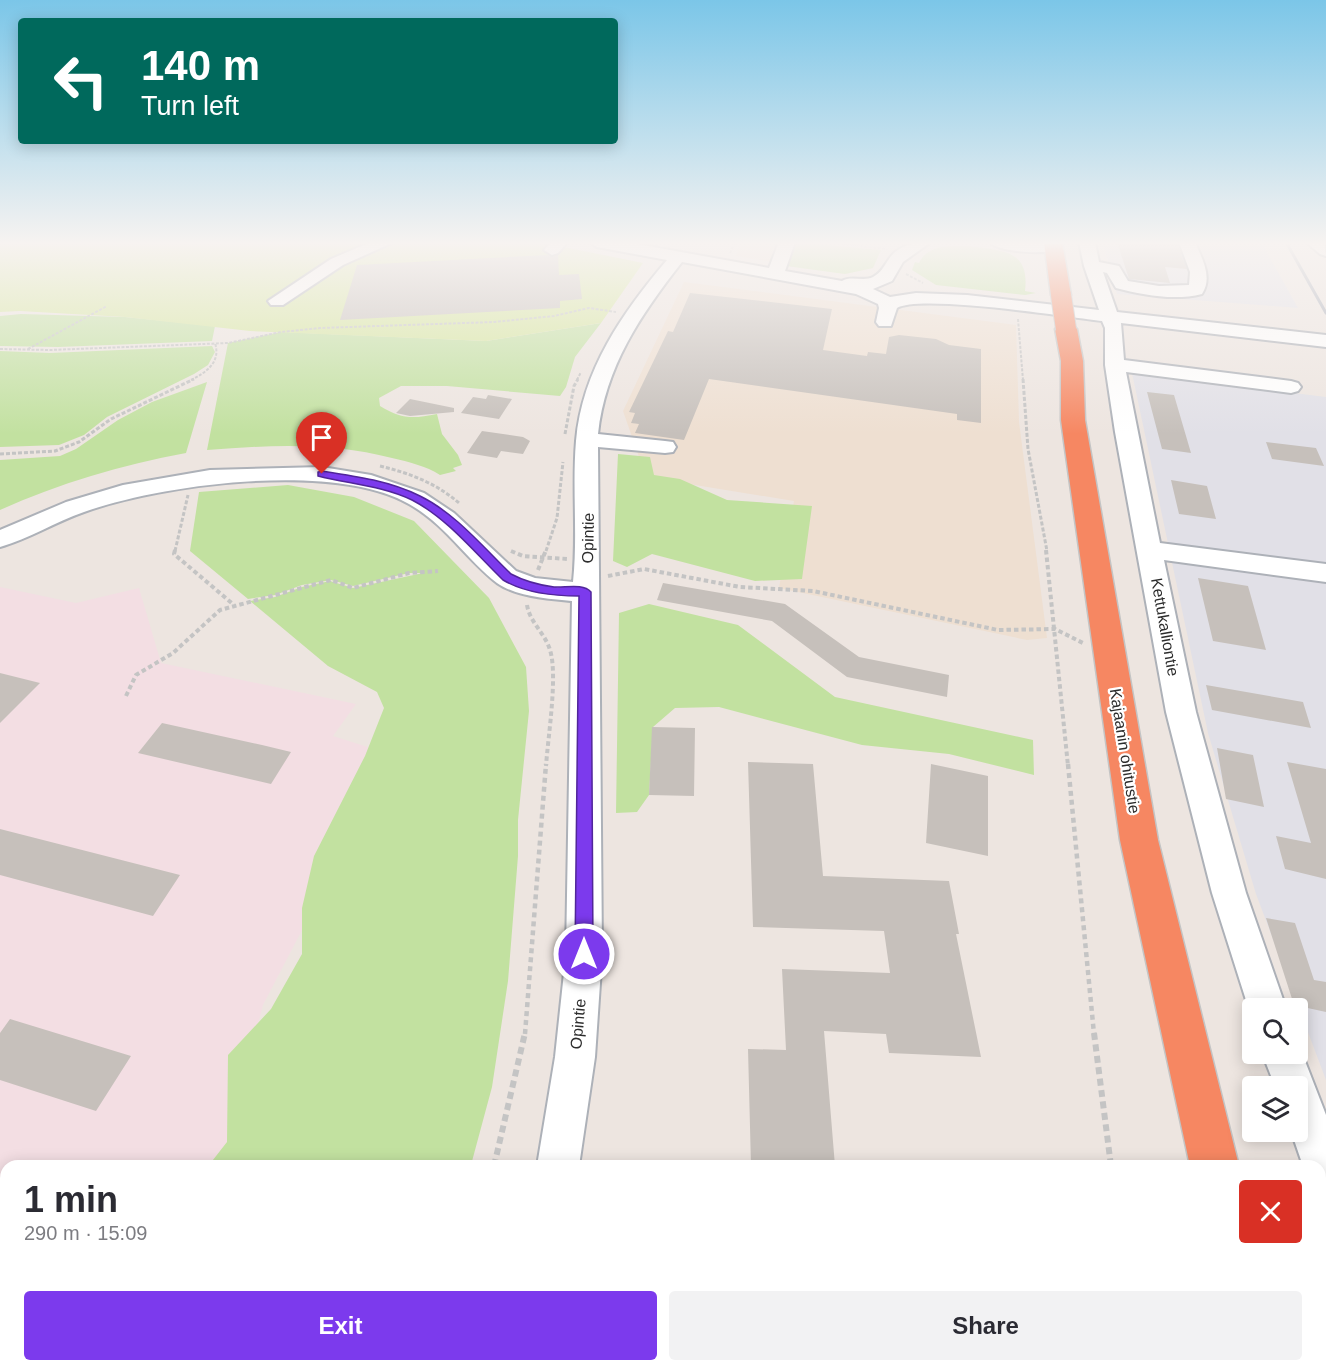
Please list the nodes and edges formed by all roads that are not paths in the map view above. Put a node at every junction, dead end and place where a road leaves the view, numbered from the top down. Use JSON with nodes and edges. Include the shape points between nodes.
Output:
{"nodes":[{"id":1,"x":641,"y":306,"type":"edge"},
{"id":2,"x":1017,"y":306,"type":"edge"},
{"id":3,"x":1056,"y":306,"type":"edge"},
{"id":4,"x":1109,"y":306,"type":"edge"},
{"id":5,"x":1111,"y":317,"type":"junction"},
{"id":6,"x":1326,"y":341,"type":"edge"},
{"id":7,"x":1114,"y":365,"type":"junction"},
{"id":8,"x":1291,"y":387,"type":"dead end"},
{"id":9,"x":576,"y":439,"type":"junction"},
{"id":10,"x":665,"y":447,"type":"dead end"},
{"id":11,"x":0,"y":539,"type":"edge"},
{"id":12,"x":1151,"y":550,"type":"junction"},
{"id":13,"x":1326,"y":573,"type":"edge"},
{"id":14,"x":593,"y":585,"type":"junction"},
{"id":15,"x":1264,"y":998,"type":"edge"},
{"id":16,"x":1308,"y":1122,"type":"edge"},
{"id":17,"x":559,"y":1160,"type":"edge"},
{"id":18,"x":1214,"y":1160,"type":"edge"},
{"id":19,"x":1322,"y":1160,"type":"edge"}],
"edges":[{"from":1,"to":9,"type":"street","name":"Opintie","via":[[607,359]]},
{"from":2,"to":5,"type":"street"},
{"from":3,"to":18,"type":"highway","name":"Kajaanin ohitustie","bridge":true,"via":[[1072,362],[1073,420],[1139,840]]},
{"from":4,"to":5,"type":"street","name":"Kettukalliontie"},
{"from":5,"to":6,"type":"street"},
{"from":5,"to":7,"type":"street","name":"Kettukalliontie"},
{"from":7,"to":8,"type":"street"},
{"from":7,"to":12,"type":"street","name":"Kettukalliontie"},
{"from":9,"to":10,"type":"street"},
{"from":9,"to":14,"type":"street","name":"Opintie"},
{"from":11,"to":14,"type":"street","via":[[98,499],[192,481],[322,474],[371,482],[416,498],[446,518],[507,577],[555,591]]},
{"from":12,"to":13,"type":"street"},
{"from":12,"to":15,"type":"street","name":"Kettukalliontie","via":[[1181,712],[1229,893]]},
{"from":14,"to":17,"type":"street","name":"Opintie","via":[[584,954],[575,1057]]},
{"from":16,"to":19,"type":"street"}]}
